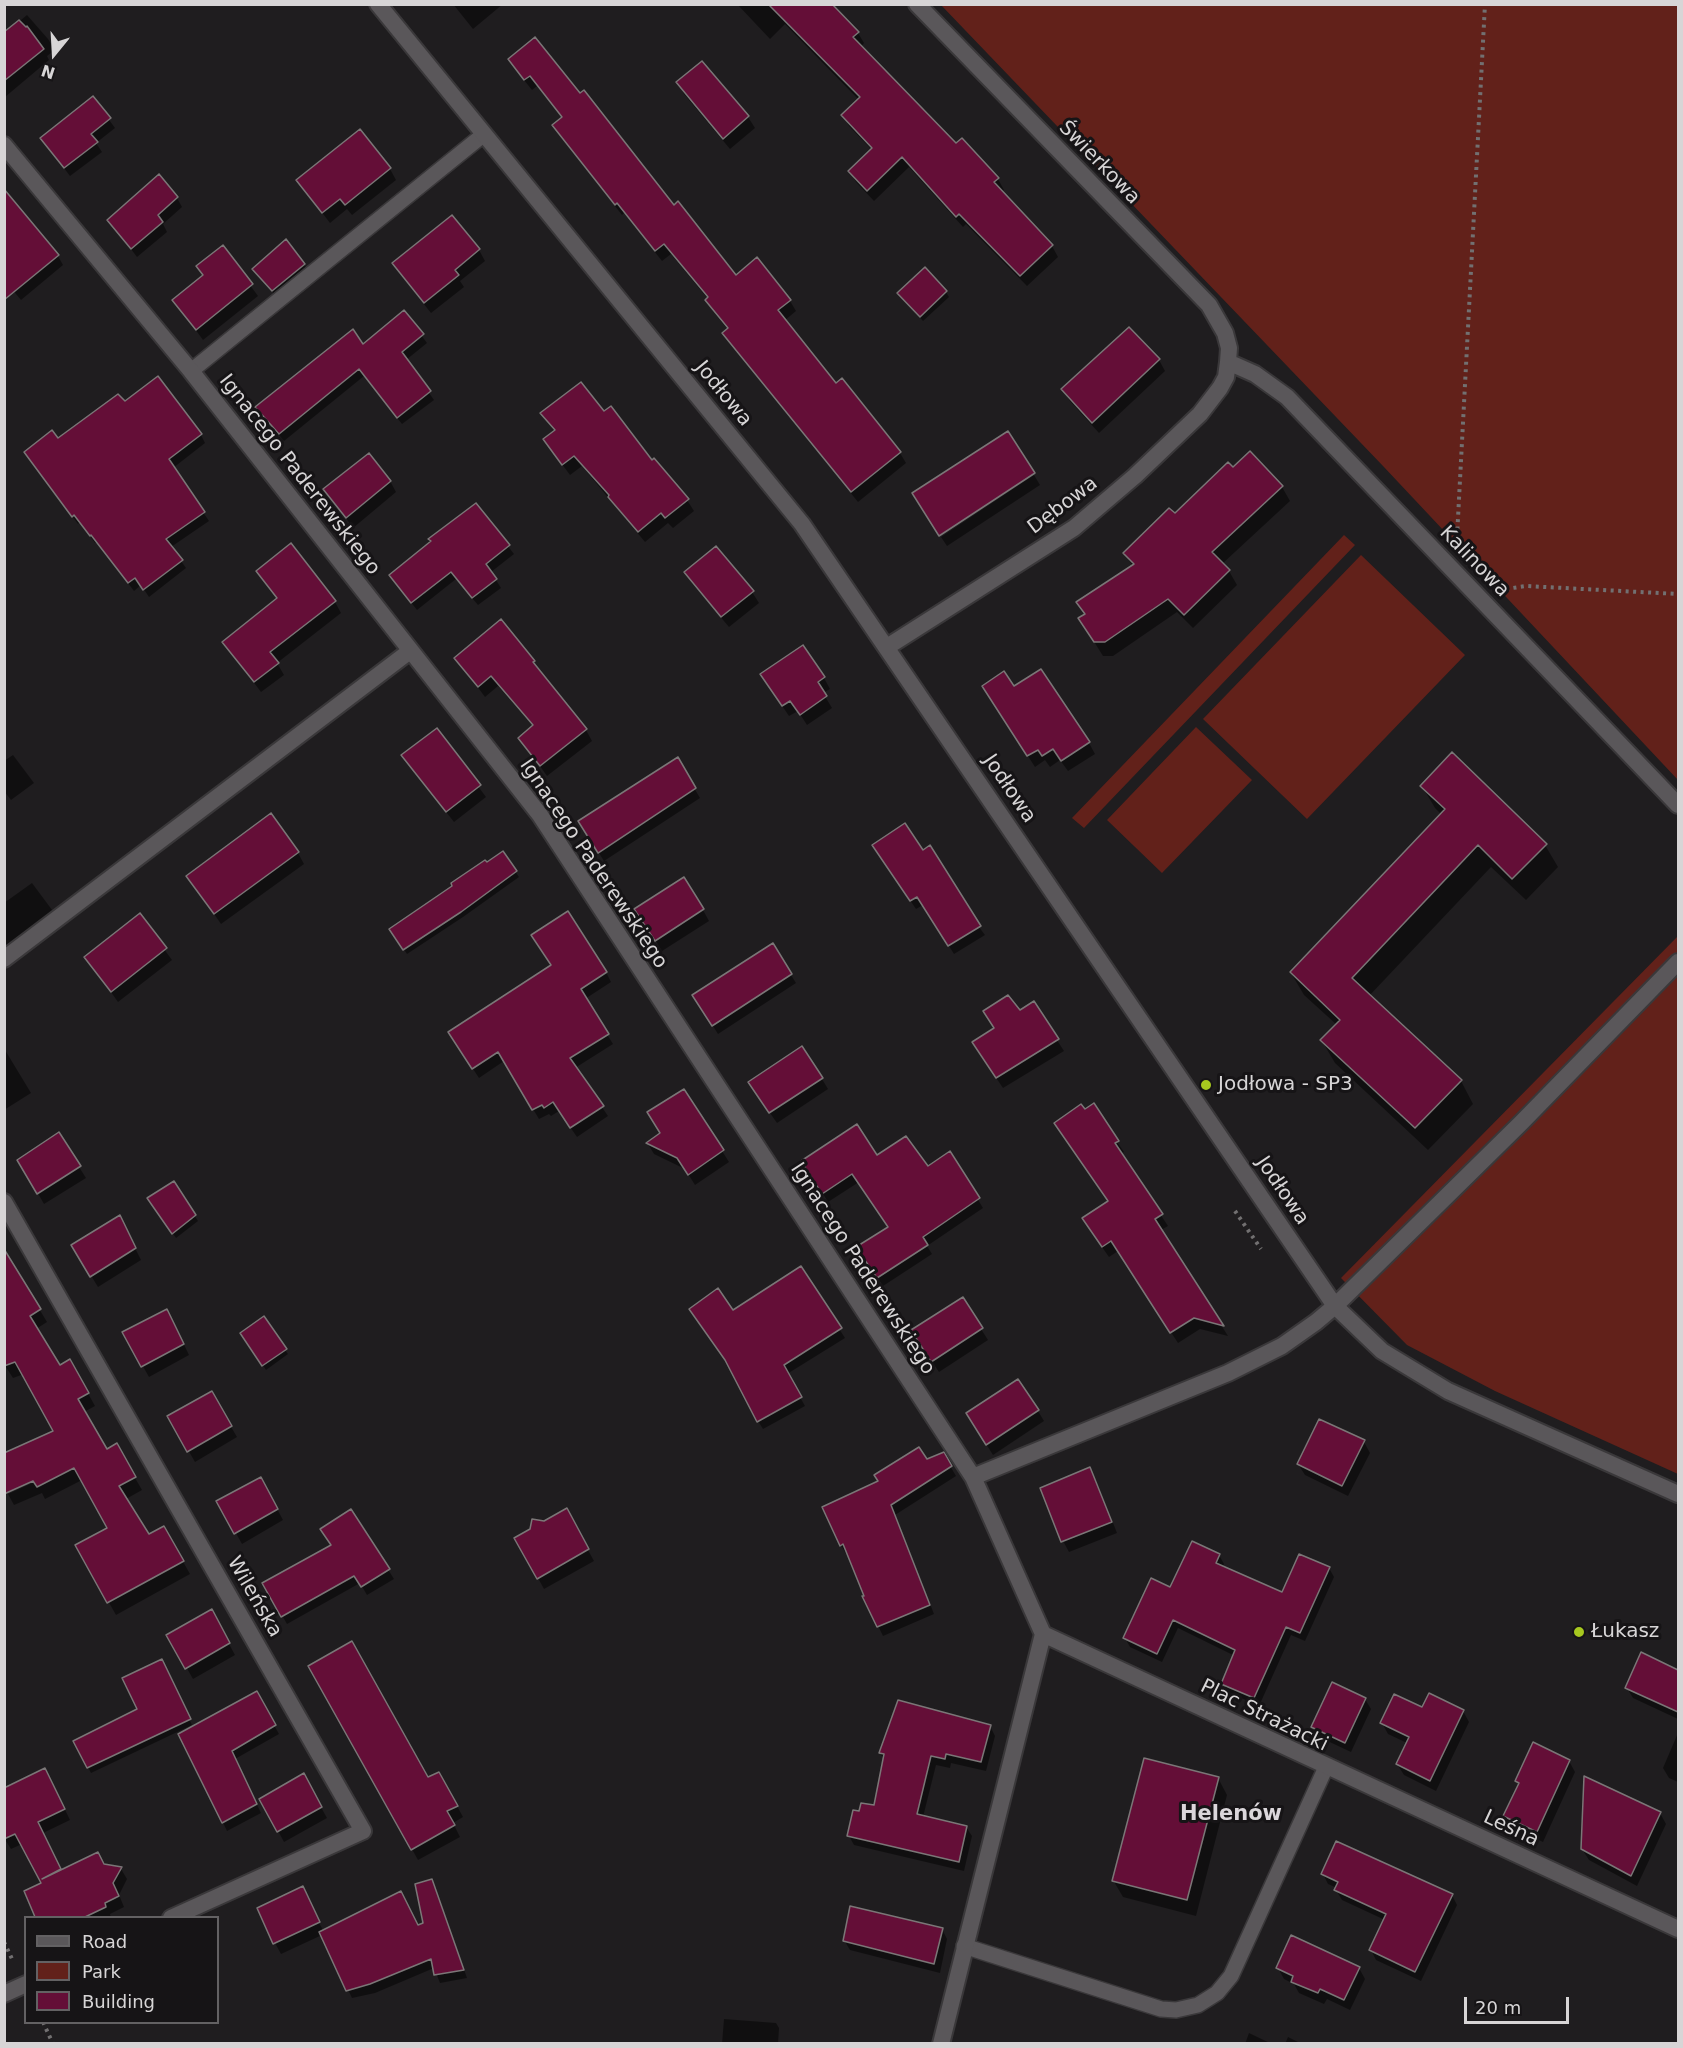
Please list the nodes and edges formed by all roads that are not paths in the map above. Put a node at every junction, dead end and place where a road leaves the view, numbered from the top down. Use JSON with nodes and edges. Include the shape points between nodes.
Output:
{"nodes":[{"id":1,"x":378,"y":4,"type":"edge"},
{"id":2,"x":917,"y":4,"type":"edge"},
{"id":3,"x":483,"y":135,"type":"junction"},
{"id":4,"x":4,"y":145,"type":"edge"},
{"id":5,"x":1228,"y":362,"type":"junction"},
{"id":6,"x":191,"y":371,"type":"junction"},
{"id":7,"x":888,"y":647,"type":"junction"},
{"id":8,"x":410,"y":651,"type":"junction"},
{"id":9,"x":1678,"y":805,"type":"edge"},
{"id":10,"x":4,"y":959,"type":"edge"},
{"id":11,"x":1678,"y":962,"type":"edge"},
{"id":12,"x":4,"y":1202,"type":"edge"},
{"id":13,"x":1335,"y":1306,"type":"junction"},
{"id":14,"x":973,"y":1477,"type":"junction"},
{"id":15,"x":1678,"y":1494,"type":"edge"},
{"id":16,"x":1043,"y":1634,"type":"junction"},
{"id":17,"x":1326,"y":1767,"type":"junction"},
{"id":18,"x":173,"y":1916,"type":"edge"},
{"id":19,"x":1678,"y":1929,"type":"edge"},
{"id":20,"x":964,"y":1946,"type":"junction"},
{"id":21,"x":24,"y":1985,"type":"edge"},
{"id":22,"x":4,"y":1994,"type":"edge"},
{"id":23,"x":941,"y":2043,"type":"edge"}],
"edges":[{"from":1,"to":3,"type":"street","name":"Jodłowa"},
{"from":2,"to":5,"type":"street","name":"Świerkowa","via":[[1209,305],[1225,333]]},
{"from":3,"to":6,"type":"lane"},
{"from":3,"to":7,"type":"street","name":"Jodłowa","via":[[802,524]]},
{"from":4,"to":6,"type":"street","name":"Ignacego Paderewskiego"},
{"from":5,"to":7,"type":"street","name":"Dębowa","via":[[1226,377],[1200,414],[1074,528]]},
{"from":5,"to":9,"type":"street","name":"Kalinowa","via":[[1255,374],[1287,398]]},
{"from":6,"to":8,"type":"street","name":"Ignacego Paderewskiego"},
{"from":7,"to":13,"type":"street","name":"Jodłowa"},
{"from":8,"to":10,"type":"street"},
{"from":8,"to":14,"type":"street","name":"Ignacego Paderewskiego","via":[[540,815]]},
{"from":11,"to":13,"type":"street"},
{"from":12,"to":18,"type":"street","name":"Wileńska","via":[[363,1831]]},
{"from":13,"to":14,"type":"street","via":[[1282,1346],[1228,1373]]},
{"from":13,"to":15,"type":"street","name":"Jodłowa","via":[[1382,1351],[1448,1392]]},
{"from":14,"to":16,"type":"street","name":"Ignacego Paderewskiego"},
{"from":16,"to":17,"type":"street","name":"Plac Strażacki"},
{"from":16,"to":20,"type":"street"},
{"from":17,"to":19,"type":"street","name":"Leśna"},
{"from":17,"to":20,"type":"lane","name":"Plac Strażacki","via":[[1231,1976],[1198,2005],[1161,2009]]},
{"from":20,"to":23,"type":"street"},
{"from":21,"to":22,"type":"street"}]}
